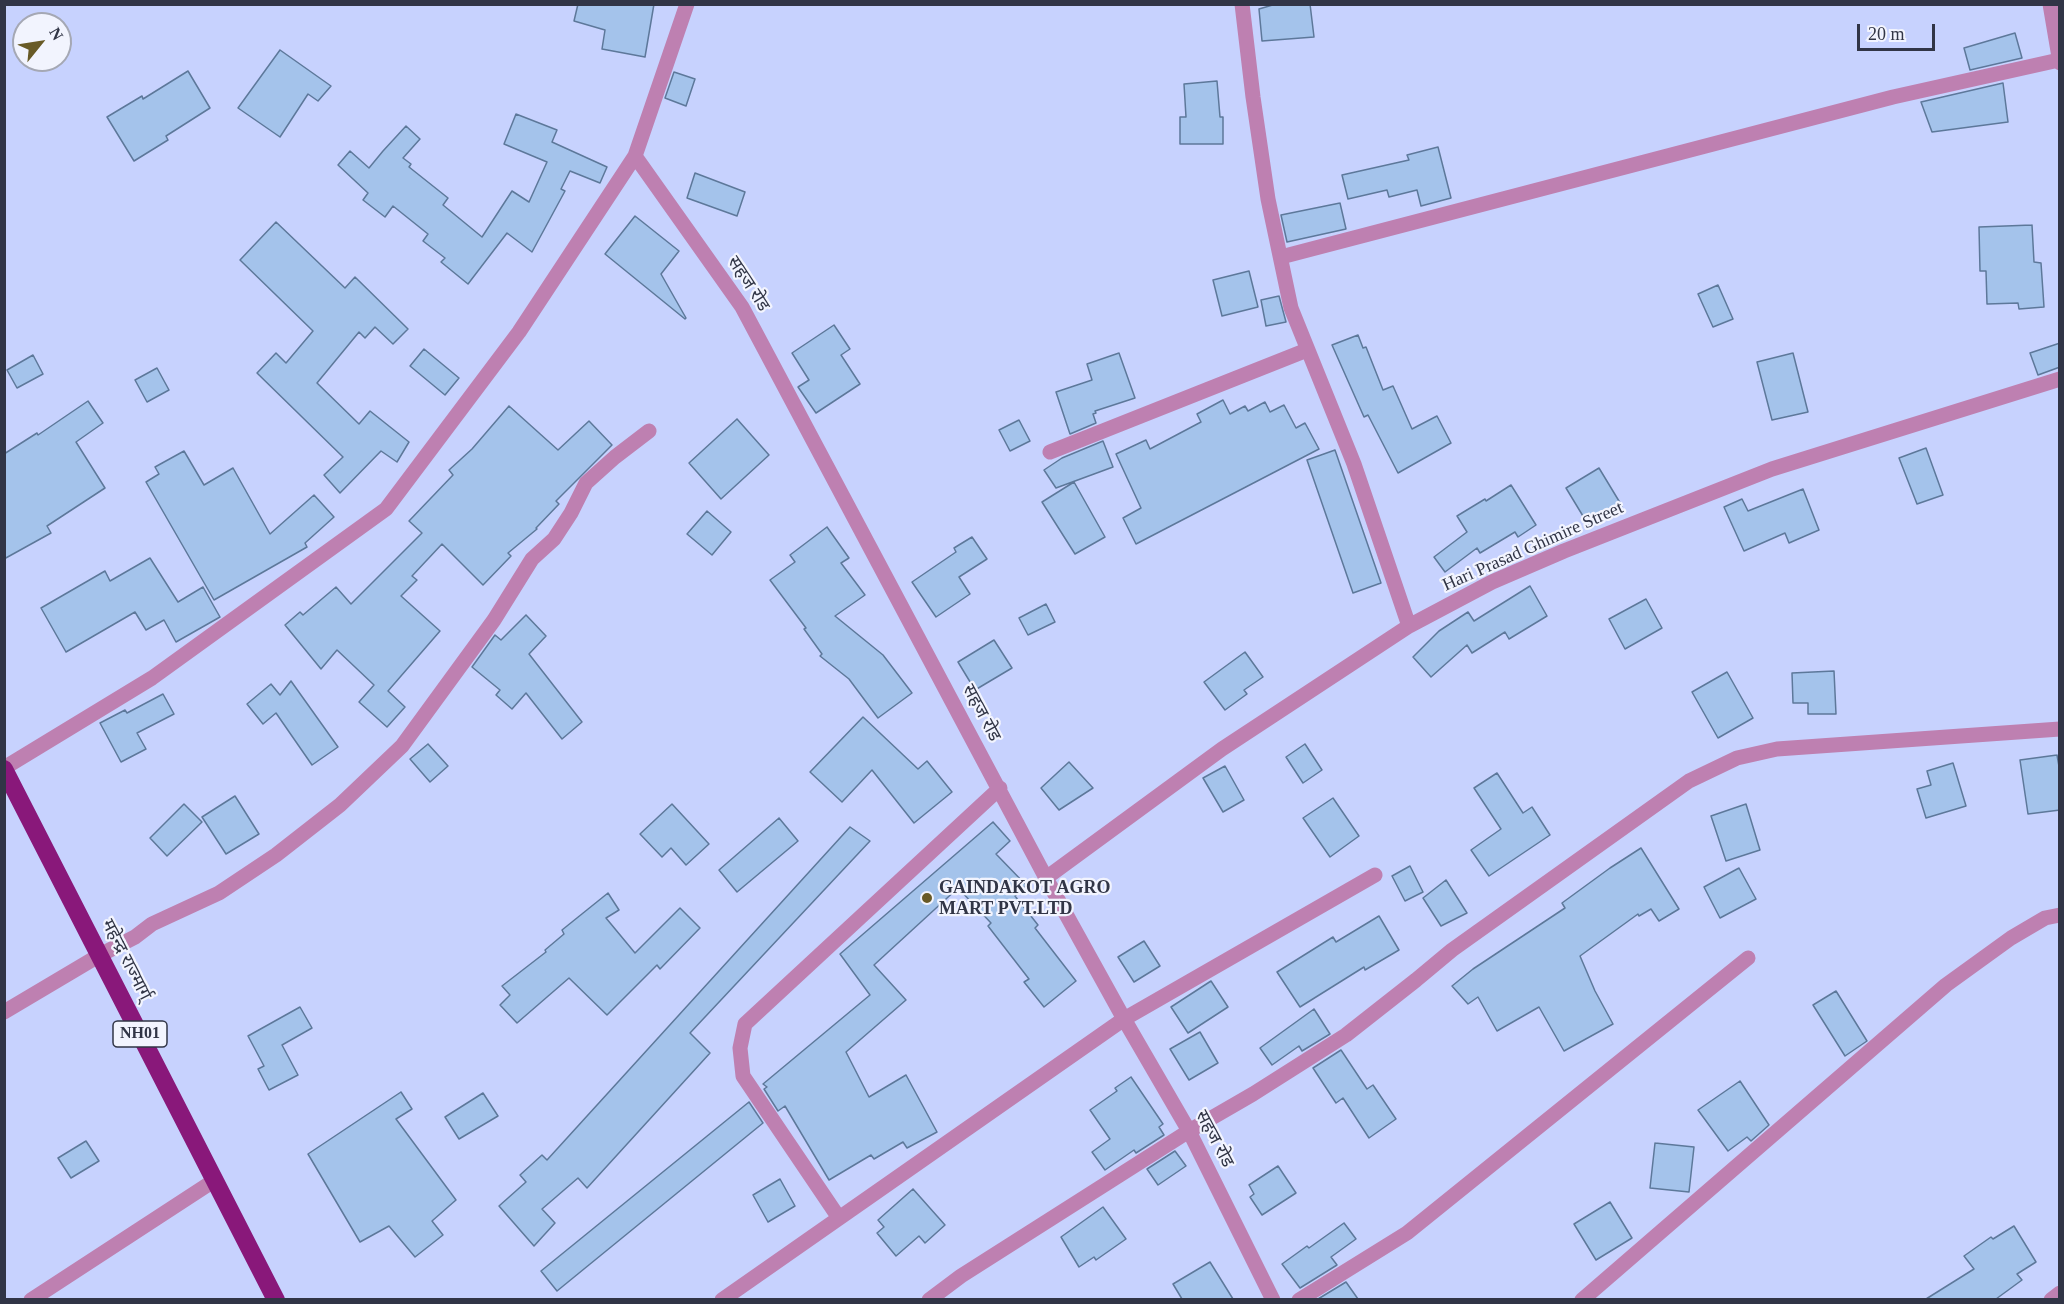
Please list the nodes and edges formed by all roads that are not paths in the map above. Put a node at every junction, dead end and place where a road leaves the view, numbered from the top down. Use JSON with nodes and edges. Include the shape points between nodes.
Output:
{"nodes":[{"id":1,"x":687,"y":4,"type":"edge"},
{"id":2,"x":1242,"y":4,"type":"edge"},
{"id":3,"x":2050,"y":4,"type":"edge"},
{"id":4,"x":2059,"y":61,"type":"edge"},
{"id":5,"x":635,"y":156,"type":"junction"},
{"id":6,"x":1281,"y":258,"type":"junction"},
{"id":7,"x":1307,"y":350,"type":"junction"},
{"id":8,"x":2060,"y":379,"type":"edge"},
{"id":9,"x":649,"y":432,"type":"dead end"},
{"id":10,"x":1050,"y":452,"type":"dead end"},
{"id":11,"x":1408,"y":626,"type":"junction"},
{"id":12,"x":2060,"y":729,"type":"edge"},
{"id":13,"x":4,"y":768,"type":"edge"},
{"id":14,"x":1000,"y":788,"type":"junction"},
{"id":15,"x":1375,"y":875,"type":"dead end"},
{"id":16,"x":1046,"y":878,"type":"junction"},
{"id":17,"x":2060,"y":915,"type":"edge"},
{"id":18,"x":100,"y":955,"type":"junction"},
{"id":19,"x":1748,"y":958,"type":"dead end"},
{"id":20,"x":4,"y":1012,"type":"edge"},
{"id":21,"x":1124,"y":1019,"type":"junction"},
{"id":22,"x":1189,"y":1131,"type":"junction"},
{"id":23,"x":215,"y":1180,"type":"junction"},
{"id":24,"x":839,"y":1218,"type":"junction"},
{"id":25,"x":2060,"y":1293,"type":"edge"},
{"id":26,"x":32,"y":1299,"type":"edge"},
{"id":27,"x":276,"y":1299,"type":"edge"},
{"id":28,"x":722,"y":1299,"type":"edge"},
{"id":29,"x":929,"y":1299,"type":"edge"},
{"id":30,"x":1274,"y":1299,"type":"edge"},
{"id":31,"x":1299,"y":1299,"type":"edge"},
{"id":32,"x":1582,"y":1299,"type":"edge"},
{"id":33,"x":2051,"y":1299,"type":"edge"}],
"edges":[{"from":1,"to":5,"type":"street"},
{"from":2,"to":6,"type":"street","via":[[1260,151]]},
{"from":3,"to":4,"type":"street"},
{"from":4,"to":6,"type":"street","via":[[1893,97]]},
{"from":5,"to":13,"type":"street","via":[[519,332],[386,509],[152,678]]},
{"from":5,"to":14,"type":"street","name":"सहज रोड","via":[[742,307]]},
{"from":6,"to":7,"type":"street","via":[[1291,308]]},
{"from":7,"to":10,"type":"street"},
{"from":7,"to":11,"type":"street","via":[[1354,464]]},
{"from":8,"to":11,"type":"street","name":"Hari Prasad Ghimire Street","via":[[1772,469],[1503,577]]},
{"from":9,"to":18,"type":"street","via":[[586,483],[554,539],[532,560],[494,621],[402,746],[371,776],[340,805],[229,887],[152,924]]},
{"from":11,"to":16,"type":"street","name":"Hari Prasad Ghimire Street","via":[[1221,749]]},
{"from":12,"to":22,"type":"street","via":[[1777,749],[1737,758],[1689,781],[1452,950],[1346,1035]]},
{"from":13,"to":18,"type":"highway","name":"महेन्द्र राज्मार्ग्","number":"NH01"},
{"from":14,"to":16,"type":"street","name":"सहज रोड"},
{"from":14,"to":24,"type":"street","via":[[745,1024],[740,1048],[742,1076]]},
{"from":15,"to":21,"type":"street"},
{"from":16,"to":21,"type":"street","name":"सहज रोड"},
{"from":17,"to":32,"type":"street","via":[[2045,918],[2011,938],[1946,985]]},
{"from":18,"to":20,"type":"street"},
{"from":18,"to":23,"type":"highway","name":"महेन्द्र राज्मार्ग्","number":"NH01"},
{"from":19,"to":31,"type":"street","via":[[1407,1233]]},
{"from":21,"to":22,"type":"street","name":"सहज रोड"},
{"from":21,"to":24,"type":"street"},
{"from":22,"to":29,"type":"street"},
{"from":22,"to":30,"type":"street","name":"सहज रोड"},
{"from":23,"to":26,"type":"street"},
{"from":23,"to":27,"type":"highway","name":"महेन्द्र राज्मार्ग्","number":"NH01"},
{"from":24,"to":28,"type":"street"},
{"from":25,"to":33,"type":"street"}]}
